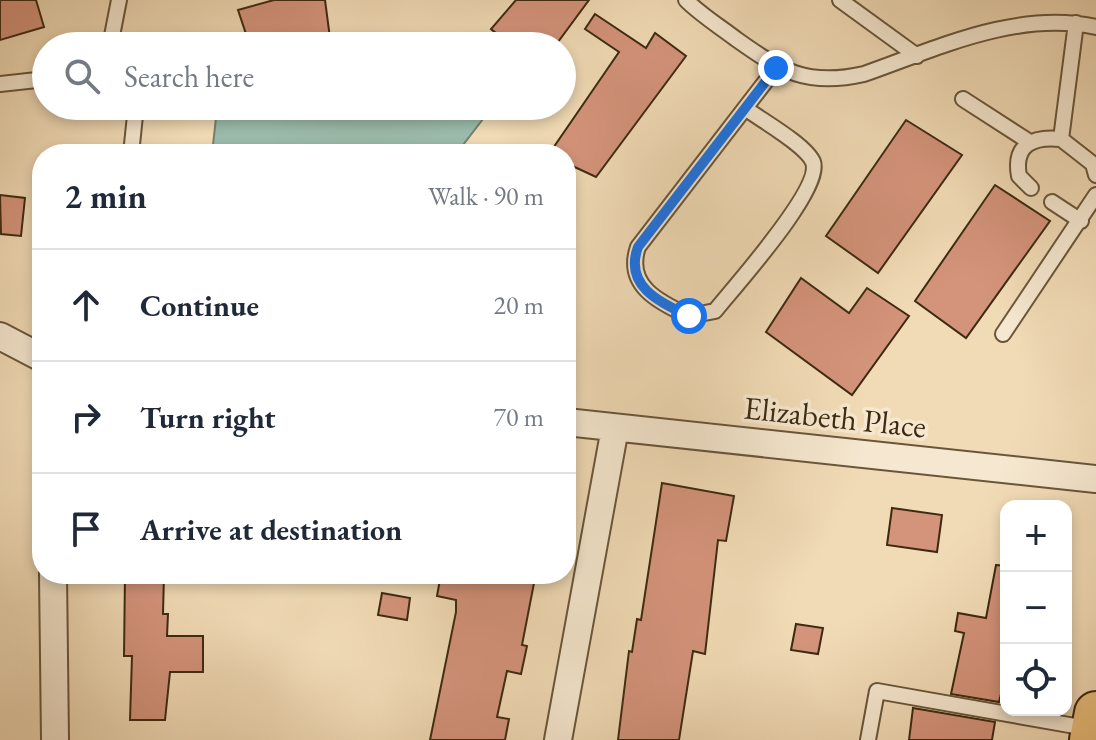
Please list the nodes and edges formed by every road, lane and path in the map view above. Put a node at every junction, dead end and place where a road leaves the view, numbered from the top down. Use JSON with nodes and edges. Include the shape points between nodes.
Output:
{"nodes":[{"id":1,"x":119,"y":0,"type":"edge"},
{"id":2,"x":686,"y":0,"type":"edge"},
{"id":3,"x":840,"y":0,"type":"edge"},
{"id":4,"x":1076,"y":23,"type":"junction"},
{"id":5,"x":1096,"y":27,"type":"edge"},
{"id":6,"x":113,"y":32,"type":"edge"},
{"id":7,"x":917,"y":56,"type":"junction"},
{"id":8,"x":776,"y":68,"type":"junction"},
{"id":9,"x":32,"y":81,"type":"edge"},
{"id":10,"x":0,"y":84,"type":"edge"},
{"id":11,"x":963,"y":99,"type":"dead end"},
{"id":12,"x":745,"y":108,"type":"junction"},
{"id":13,"x":135,"y":120,"type":"edge"},
{"id":14,"x":1061,"y":139,"type":"junction"},
{"id":15,"x":1028,"y":141,"type":"junction"},
{"id":16,"x":132,"y":144,"type":"edge"},
{"id":17,"x":1096,"y":175,"type":"edge"},
{"id":18,"x":1031,"y":188,"type":"dead end"},
{"id":19,"x":1096,"y":195,"type":"edge"},
{"id":20,"x":1052,"y":202,"type":"dead end"},
{"id":21,"x":1081,"y":221,"type":"junction"},
{"id":22,"x":1003,"y":334,"type":"dead end"},
{"id":23,"x":0,"y":336,"type":"edge"},
{"id":24,"x":32,"y":353,"type":"edge"},
{"id":25,"x":576,"y":423,"type":"edge"},
{"id":26,"x":615,"y":428,"type":"junction"},
{"id":27,"x":1096,"y":479,"type":"edge"},
{"id":28,"x":53,"y":584,"type":"edge"},
{"id":29,"x":1094,"y":727,"type":"edge"},
{"id":30,"x":55,"y":740,"type":"edge"},
{"id":31,"x":558,"y":740,"type":"edge"},
{"id":32,"x":868,"y":740,"type":"edge"}],
"edges":[{"from":1,"to":6,"type":"lane"},
{"from":2,"to":8,"type":"lane"},
{"from":3,"to":7,"type":"lane"},
{"from":4,"to":5,"type":"lane"},
{"from":4,"to":7,"type":"lane","via":[[1019,23]]},
{"from":4,"to":14,"type":"lane"},
{"from":7,"to":8,"type":"lane","via":[[841,79],[799,77]]},
{"from":8,"to":12,"type":"lane"},
{"from":9,"to":10,"type":"lane"},
{"from":11,"to":15,"type":"lane"},
{"from":12,"to":12,"type":"lane","via":[[804,150],[812,160],[813,176],[796,207],[715,311],[689,316],[639,284],[633,260]]},
{"from":13,"to":16,"type":"lane"},
{"from":14,"to":15,"type":"lane"},
{"from":14,"to":17,"type":"lane","via":[[1093,164]]},
{"from":15,"to":18,"type":"lane","via":[[1017,165],[1019,176]]},
{"from":19,"to":21,"type":"lane"},
{"from":20,"to":21,"type":"lane"},
{"from":21,"to":22,"type":"lane"},
{"from":23,"to":24,"type":"street"},
{"from":25,"to":26,"type":"street","name":"Elizabeth Place"},
{"from":26,"to":27,"type":"street","name":"Elizabeth Place"},
{"from":26,"to":31,"type":"street"},
{"from":28,"to":30,"type":"street"},
{"from":29,"to":32,"type":"lane","via":[[877,691]]}]}
